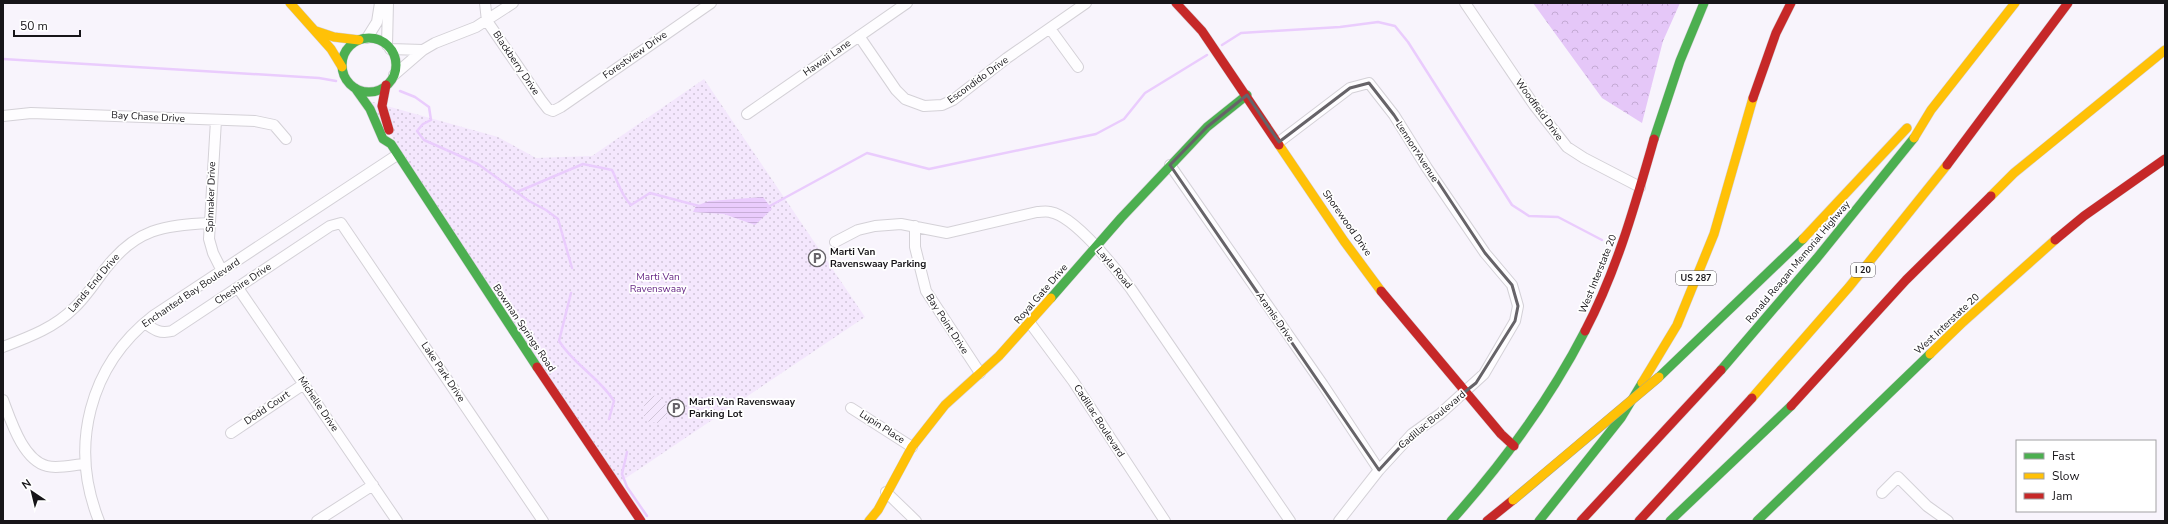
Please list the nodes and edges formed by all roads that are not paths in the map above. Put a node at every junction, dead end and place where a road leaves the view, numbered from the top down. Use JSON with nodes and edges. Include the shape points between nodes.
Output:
{"nodes":[{"id":1,"x":290,"y":3,"type":"edge"},
{"id":2,"x":380,"y":3,"type":"edge"},
{"id":3,"x":388,"y":3,"type":"edge"},
{"id":4,"x":484,"y":3,"type":"edge"},
{"id":5,"x":513,"y":3,"type":"edge"},
{"id":6,"x":711,"y":3,"type":"edge"},
{"id":7,"x":907,"y":3,"type":"edge"},
{"id":8,"x":1086,"y":3,"type":"edge"},
{"id":9,"x":1176,"y":3,"type":"edge"},
{"id":10,"x":1465,"y":3,"type":"edge"},
{"id":11,"x":1704,"y":3,"type":"edge"},
{"id":12,"x":1781,"y":3,"type":"edge"},
{"id":13,"x":1791,"y":3,"type":"edge"},
{"id":14,"x":2016,"y":3,"type":"edge"},
{"id":15,"x":2068,"y":3,"type":"edge"},
{"id":16,"x":487,"y":21,"type":"junction"},
{"id":17,"x":312,"y":29,"type":"junction"},
{"id":18,"x":1051,"y":30,"type":"junction"},
{"id":19,"x":1776,"y":33,"type":"junction"},
{"id":20,"x":859,"y":36,"type":"junction"},
{"id":21,"x":363,"y":39,"type":"junction"},
{"id":22,"x":389,"y":47,"type":"junction"},
{"id":23,"x":423,"y":50,"type":"junction"},
{"id":24,"x":2165,"y":50,"type":"edge"},
{"id":25,"x":2165,"y":59,"type":"edge"},
{"id":26,"x":1078,"y":66,"type":"dead end"},
{"id":27,"x":342,"y":67,"type":"junction"},
{"id":28,"x":394,"y":75,"type":"junction"},
{"id":29,"x":2132,"y":75,"type":"junction"},
{"id":30,"x":386,"y":85,"type":"junction"},
{"id":31,"x":355,"y":88,"type":"junction"},
{"id":32,"x":1247,"y":95,"type":"junction"},
{"id":33,"x":561,"y":107,"type":"joint"},
{"id":34,"x":1931,"y":110,"type":"junction"},
{"id":35,"x":747,"y":114,"type":"dead end"},
{"id":36,"x":3,"y":116,"type":"edge"},
{"id":37,"x":216,"y":120,"type":"junction"},
{"id":38,"x":286,"y":139,"type":"dead end"},
{"id":39,"x":1278,"y":142,"type":"junction"},
{"id":40,"x":390,"y":144,"type":"junction"},
{"id":41,"x":397,"y":155,"type":"junction"},
{"id":42,"x":2165,"y":159,"type":"edge"},
{"id":43,"x":1170,"y":165,"type":"junction"},
{"id":44,"x":1640,"y":187,"type":"junction"},
{"id":45,"x":210,"y":223,"type":"junction"},
{"id":46,"x":341,"y":223,"type":"joint"},
{"id":47,"x":915,"y":226,"type":"junction"},
{"id":48,"x":835,"y":242,"type":"dead end"},
{"id":49,"x":1096,"y":247,"type":"junction"},
{"id":50,"x":222,"y":271,"type":"junction"},
{"id":51,"x":238,"y":288,"type":"junction"},
{"id":52,"x":1516,"y":313,"type":"joint"},
{"id":53,"x":145,"y":323,"type":"junction"},
{"id":54,"x":1030,"y":323,"type":"junction"},
{"id":55,"x":3,"y":347,"type":"edge"},
{"id":56,"x":980,"y":373,"type":"junction"},
{"id":57,"x":304,"y":384,"type":"junction"},
{"id":58,"x":1465,"y":392,"type":"junction"},
{"id":59,"x":3,"y":400,"type":"edge"},
{"id":60,"x":851,"y":408,"type":"dead end"},
{"id":61,"x":231,"y":432,"type":"dead end"},
{"id":62,"x":1514,"y":446,"type":"junction"},
{"id":63,"x":912,"y":447,"type":"junction"},
{"id":64,"x":84,"y":464,"type":"junction"},
{"id":65,"x":1378,"y":470,"type":"junction"},
{"id":66,"x":373,"y":485,"type":"junction"},
{"id":67,"x":886,"y":492,"type":"junction"},
{"id":68,"x":1882,"y":493,"type":"dead end"},
{"id":69,"x":99,"y":521,"type":"edge"},
{"id":70,"x":317,"y":521,"type":"edge"},
{"id":71,"x":397,"y":521,"type":"edge"},
{"id":72,"x":543,"y":521,"type":"edge"},
{"id":73,"x":641,"y":521,"type":"edge"},
{"id":74,"x":869,"y":521,"type":"edge"},
{"id":75,"x":916,"y":521,"type":"edge"},
{"id":76,"x":1165,"y":521,"type":"edge"},
{"id":77,"x":1290,"y":521,"type":"edge"},
{"id":78,"x":1339,"y":521,"type":"edge"},
{"id":79,"x":1451,"y":521,"type":"edge"},
{"id":80,"x":1487,"y":521,"type":"edge"},
{"id":81,"x":1539,"y":521,"type":"edge"},
{"id":82,"x":1581,"y":521,"type":"edge"},
{"id":83,"x":1639,"y":521,"type":"edge"},
{"id":84,"x":1670,"y":521,"type":"edge"},
{"id":85,"x":1757,"y":521,"type":"edge"},
{"id":86,"x":1948,"y":521,"type":"edge"}],
"edges":[{"from":1,"to":17,"type":"main road"},
{"from":2,"to":21,"type":"street","via":[[377,22]]},
{"from":3,"to":22,"type":"street"},
{"from":4,"to":16,"type":"street","name":"Blackberry Drive"},
{"from":5,"to":16,"type":"street"},
{"from":6,"to":33,"type":"street","name":"Forestview Drive"},
{"from":7,"to":20,"type":"street","name":"Hawaii Lane"},
{"from":8,"to":18,"type":"street","name":"Escondido Drive"},
{"from":9,"to":32,"type":"main road","name":"Shorewood Drive","via":[[1202,31]]},
{"from":10,"to":44,"type":"street","name":"Woodfield Drive","via":[[1534,105],[1567,147]]},
{"from":11,"to":44,"type":"main road","name":"West Interstate 20","via":[[1689,34],[1667,94]]},
{"from":12,"to":19,"type":"main road","via":[[1776,15]]},
{"from":13,"to":19,"type":"main road","number":"US 287"},
{"from":14,"to":34,"type":"main road","name":"Ronald Reagan Memorial Highway"},
{"from":15,"to":83,"type":"main road","number":"I 20","via":[[1960,148],[1848,288],[1759,391]]},
{"from":16,"to":23,"type":"street"},
{"from":16,"to":33,"type":"street","name":"Blackberry Drive","via":[[548,109],[553,111]]},
{"from":17,"to":21,"type":"main road","via":[[334,37]]},
{"from":17,"to":27,"type":"main road","via":[[332,50]]},
{"from":18,"to":20,"type":"street","name":"Escondido Drive","via":[[1007,58],[953,100],[942,105],[924,106],[905,99],[896,90]]},
{"from":18,"to":26,"type":"street"},
{"from":19,"to":81,"type":"main road","number":"US 287","via":[[1760,76],[1714,234],[1677,325],[1621,418]]},
{"from":20,"to":35,"type":"street","name":"Hawaii Lane"},
{"from":21,"to":22,"type":"main road","via":[[376,39]]},
{"from":21,"to":27,"type":"main road","via":[[346,51]]},
{"from":22,"to":23,"type":"street"},
{"from":22,"to":28,"type":"main road","via":[[395,57]]},
{"from":23,"to":28,"type":"street"},
{"from":24,"to":29,"type":"main road"},
{"from":25,"to":29,"type":"main road"},
{"from":27,"to":31,"type":"main road","via":[[344,75]]},
{"from":28,"to":30,"type":"main road"},
{"from":29,"to":84,"type":"main road","via":[[2014,173],[1961,223],[1800,398]]},
{"from":30,"to":31,"type":"main road","via":[[372,92]]},
{"from":30,"to":40,"type":"main road","name":"Bowman Springs Road","via":[[382,106],[391,137]]},
{"from":31,"to":40,"type":"main road","name":"Bowman Springs Road","via":[[370,109],[383,139]]},
{"from":32,"to":39,"type":"main road","name":"Shorewood Drive"},
{"from":32,"to":43,"type":"main road","name":"Royal Gate Drive","via":[[1207,127]]},
{"from":34,"to":80,"type":"main road","bridge":true,"via":[[1908,127],[1754,290],[1659,377]]},
{"from":34,"to":82,"type":"main road","name":"Ronald Reagan Memorial Highway","via":[[1909,145],[1769,315],[1699,395]]},
{"from":36,"to":37,"type":"street","name":"Bay Chase Drive","via":[[31,113]]},
{"from":37,"to":38,"type":"street","name":"Bay Chase Drive","via":[[267,123]]},
{"from":37,"to":45,"type":"street","name":"Spinnaker Drive"},
{"from":39,"to":52,"type":"street","name":"Lennon Avenue","via":[[1350,88],[1369,83],[1394,115],[1484,253],[1512,285],[1518,306]]},
{"from":39,"to":58,"type":"main road","name":"Shorewood Drive","via":[[1380,290]]},
{"from":40,"to":41,"type":"main road","name":"Bowman Springs Road"},
{"from":41,"to":50,"type":"street","name":"Enchanted Bay Boulevard"},
{"from":41,"to":73,"type":"main road","name":"Bowman Springs Road"},
{"from":42,"to":85,"type":"main road","name":"West Interstate 20","via":[[2084,216],[2040,253],[1962,323]]},
{"from":43,"to":49,"type":"main road","name":"Royal Gate Drive"},
{"from":43,"to":65,"type":"street","name":"Aramis Drive"},
{"from":44,"to":62,"type":"main road","name":"West Interstate 20","via":[[1624,241],[1581,341],[1560,380]]},
{"from":45,"to":50,"type":"street","name":"Spinnaker Drive","via":[[209,239]]},
{"from":45,"to":55,"type":"street","name":"Lands End Drive","via":[[169,225],[136,238],[116,255],[67,315],[49,328]]},
{"from":46,"to":51,"type":"street","name":"Cheshire Drive","via":[[330,226]]},
{"from":46,"to":72,"type":"street","name":"Lake Park Drive"},
{"from":47,"to":48,"type":"street","name":"Layla Road","via":[[875,226],[858,230]]},
{"from":47,"to":49,"type":"street","name":"Layla Road","via":[[947,233],[1033,213],[1051,212],[1067,221]]},
{"from":47,"to":56,"type":"street","name":"Bay Point Drive","via":[[915,247],[926,291]]},
{"from":49,"to":54,"type":"main road","name":"Royal Gate Drive"},
{"from":49,"to":77,"type":"street","name":"Layla Road","via":[[1131,290]]},
{"from":50,"to":53,"type":"street","name":"Enchanted Bay Boulevard"},
{"from":51,"to":53,"type":"street","name":"Cheshire Drive","via":[[172,331],[162,333]]},
{"from":51,"to":57,"type":"street","name":"Michelle Drive"},
{"from":52,"to":58,"type":"street","name":"Cadillac Boulevard","via":[[1515,321],[1484,374]]},
{"from":53,"to":64,"type":"street","name":"Enchanted Bay Boulevard","via":[[117,352],[93,400],[86,432]]},
{"from":54,"to":56,"type":"main road","name":"Royal Gate Drive"},
{"from":54,"to":76,"type":"street","name":"Cadillac Boulevard","via":[[1072,381]]},
{"from":56,"to":63,"type":"main road","name":"Royal Gate Drive","via":[[945,405]]},
{"from":57,"to":61,"type":"street","name":"Dodd Court"},
{"from":57,"to":66,"type":"street","name":"Michelle Drive"},
{"from":58,"to":62,"type":"main road","name":"Shorewood Drive"},
{"from":58,"to":65,"type":"street","name":"Cadillac Boulevard","via":[[1412,434]]},
{"from":59,"to":64,"type":"street","via":[[25,450],[35,462],[48,467]]},
{"from":60,"to":63,"type":"street","name":"Lupin Place"},
{"from":62,"to":79,"type":"main road","name":"West Interstate 20","via":[[1475,496]]},
{"from":63,"to":67,"type":"main road","name":"Royal Gate Drive"},
{"from":64,"to":69,"type":"street","name":"Enchanted Bay Boulevard","via":[[89,493]]},
{"from":65,"to":78,"type":"street","name":"Cadillac Boulevard"},
{"from":66,"to":70,"type":"street"},
{"from":66,"to":71,"type":"street","name":"Michelle Drive"},
{"from":67,"to":74,"type":"main road","name":"Royal Gate Drive","via":[[878,510]]},
{"from":67,"to":75,"type":"street"},
{"from":68,"to":86,"type":"street","via":[[1898,477],[1927,506]]}]}
